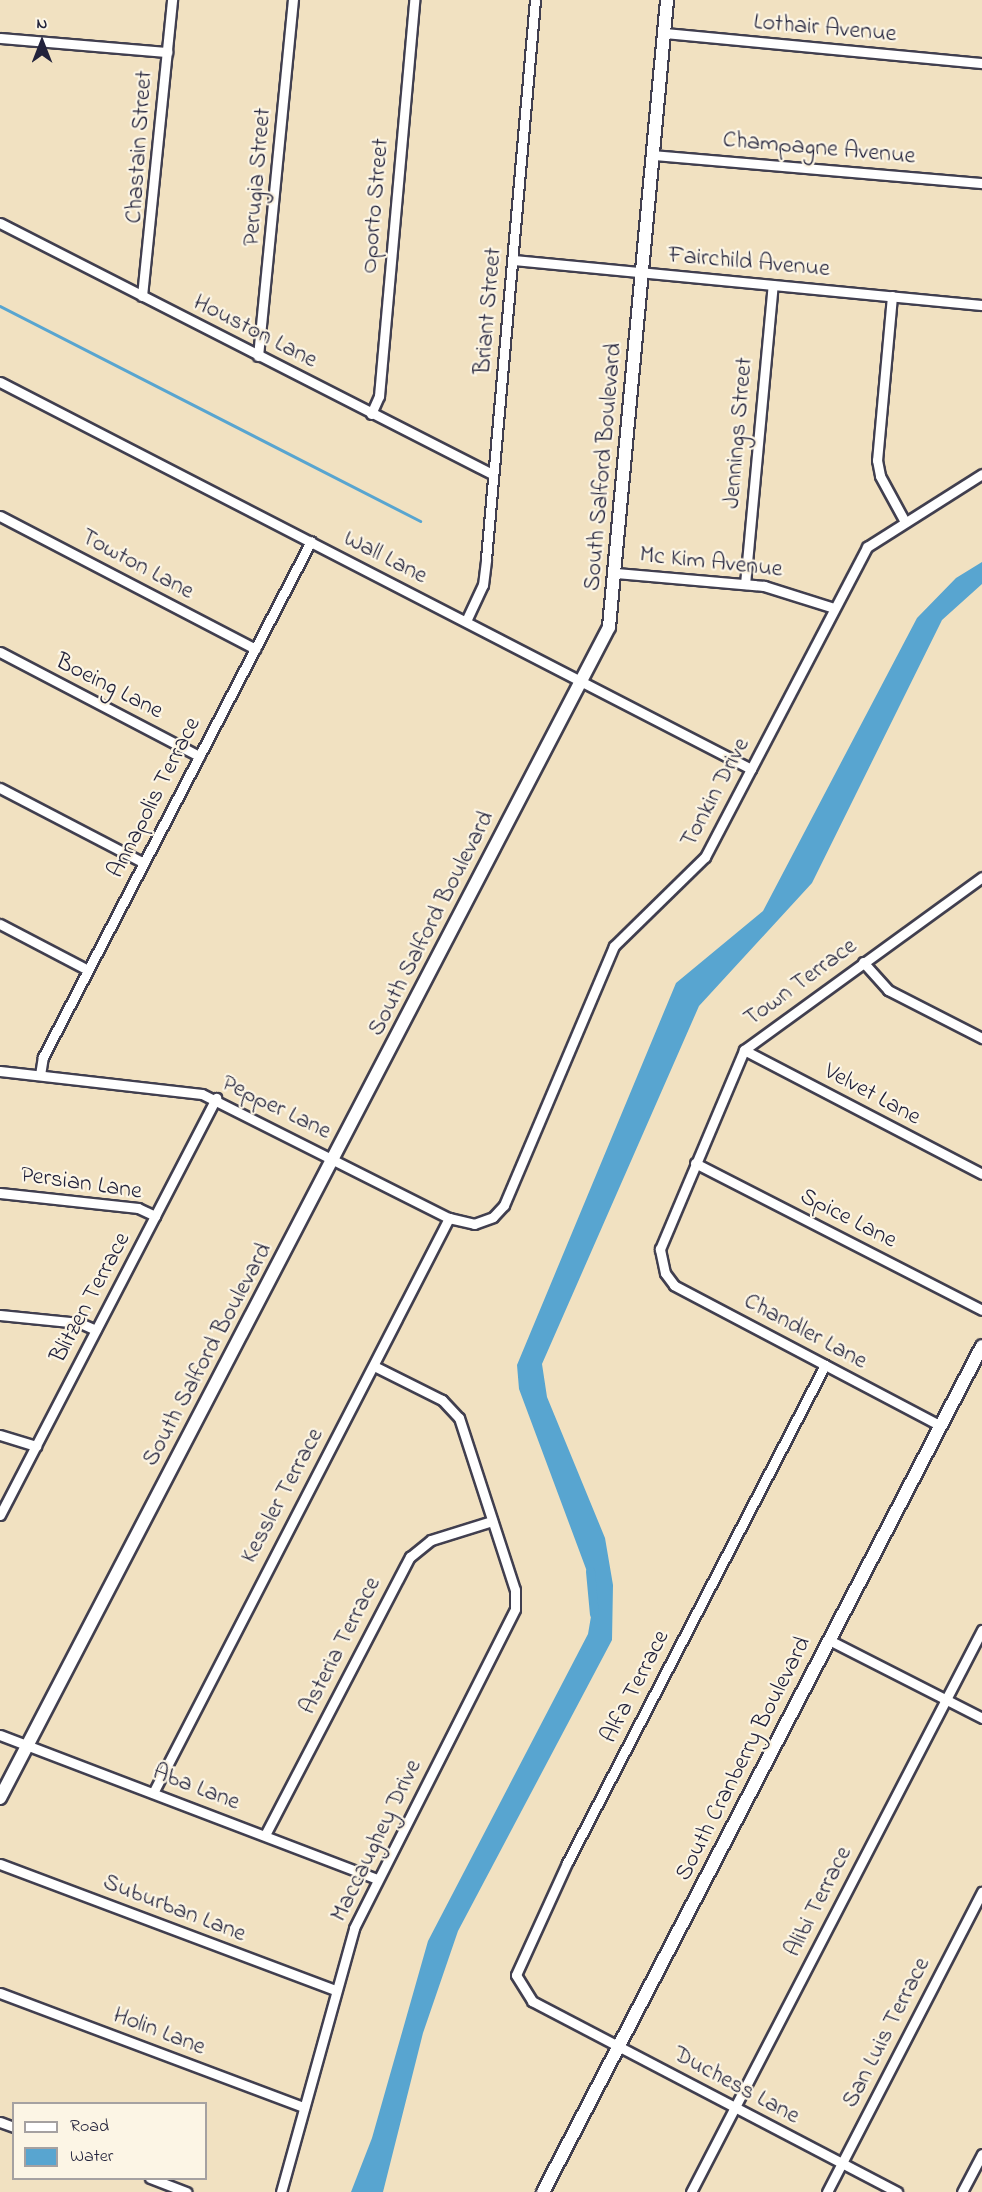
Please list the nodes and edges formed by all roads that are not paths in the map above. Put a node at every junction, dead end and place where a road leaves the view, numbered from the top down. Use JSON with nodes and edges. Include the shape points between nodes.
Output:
{"nodes":[{"id":1,"x":172,"y":0,"type":"edge"},
{"id":2,"x":293,"y":0,"type":"edge"},
{"id":3,"x":414,"y":0,"type":"edge"},
{"id":4,"x":535,"y":0,"type":"edge"},
{"id":5,"x":667,"y":0,"type":"edge"},
{"id":6,"x":664,"y":33,"type":"junction"},
{"id":7,"x":0,"y":38,"type":"edge"},
{"id":8,"x":167,"y":52,"type":"junction"},
{"id":9,"x":982,"y":63,"type":"edge"},
{"id":10,"x":653,"y":155,"type":"junction"},
{"id":11,"x":982,"y":183,"type":"edge"},
{"id":12,"x":0,"y":223,"type":"edge"},
{"id":13,"x":513,"y":260,"type":"junction"},
{"id":14,"x":643,"y":272,"type":"junction"},
{"id":15,"x":773,"y":285,"type":"junction"},
{"id":16,"x":142,"y":296,"type":"junction"},
{"id":17,"x":892,"y":296,"type":"junction"},
{"id":18,"x":982,"y":305,"type":"edge"},
{"id":19,"x":258,"y":356,"type":"junction"},
{"id":20,"x":0,"y":382,"type":"edge"},
{"id":21,"x":371,"y":414,"type":"junction"},
{"id":22,"x":492,"y":474,"type":"junction"},
{"id":23,"x":982,"y":474,"type":"edge"},
{"id":24,"x":0,"y":516,"type":"edge"},
{"id":25,"x":904,"y":520,"type":"junction"},
{"id":26,"x":311,"y":542,"type":"junction"},
{"id":27,"x":616,"y":573,"type":"junction"},
{"id":28,"x":745,"y":584,"type":"junction"},
{"id":29,"x":834,"y":608,"type":"junction"},
{"id":30,"x":466,"y":621,"type":"junction"},
{"id":31,"x":255,"y":649,"type":"junction"},
{"id":32,"x":0,"y":652,"type":"edge"},
{"id":33,"x":580,"y":682,"type":"junction"},
{"id":34,"x":199,"y":756,"type":"junction"},
{"id":35,"x":751,"y":769,"type":"junction"},
{"id":36,"x":0,"y":788,"type":"edge"},
{"id":37,"x":144,"y":863,"type":"junction"},
{"id":38,"x":982,"y":878,"type":"edge"},
{"id":39,"x":0,"y":924,"type":"edge"},
{"id":40,"x":863,"y":962,"type":"junction"},
{"id":41,"x":88,"y":970,"type":"junction"},
{"id":42,"x":982,"y":1038,"type":"edge"},
{"id":43,"x":744,"y":1050,"type":"junction"},
{"id":44,"x":0,"y":1071,"type":"edge"},
{"id":45,"x":40,"y":1075,"type":"junction"},
{"id":46,"x":216,"y":1098,"type":"junction"},
{"id":47,"x":334,"y":1159,"type":"junction"},
{"id":48,"x":696,"y":1163,"type":"junction"},
{"id":49,"x":982,"y":1174,"type":"edge"},
{"id":50,"x":0,"y":1193,"type":"edge"},
{"id":51,"x":155,"y":1216,"type":"junction"},
{"id":52,"x":449,"y":1218,"type":"junction"},
{"id":53,"x":661,"y":1263,"type":"joint"},
{"id":54,"x":982,"y":1310,"type":"edge"},
{"id":55,"x":0,"y":1315,"type":"edge"},
{"id":56,"x":96,"y":1330,"type":"junction"},
{"id":57,"x":982,"y":1346,"type":"edge"},
{"id":58,"x":825,"y":1365,"type":"junction"},
{"id":59,"x":374,"y":1366,"type":"junction"},
{"id":60,"x":941,"y":1426,"type":"junction"},
{"id":61,"x":0,"y":1435,"type":"edge"},
{"id":62,"x":36,"y":1446,"type":"junction"},
{"id":63,"x":0,"y":1515,"type":"edge"},
{"id":64,"x":492,"y":1521,"type":"junction"},
{"id":65,"x":982,"y":1630,"type":"edge"},
{"id":66,"x":829,"y":1640,"type":"junction"},
{"id":67,"x":946,"y":1699,"type":"junction"},
{"id":68,"x":982,"y":1718,"type":"edge"},
{"id":69,"x":0,"y":1735,"type":"edge"},
{"id":70,"x":27,"y":1745,"type":"junction"},
{"id":71,"x":153,"y":1793,"type":"junction"},
{"id":72,"x":0,"y":1798,"type":"edge"},
{"id":73,"x":266,"y":1835,"type":"junction"},
{"id":74,"x":0,"y":1864,"type":"edge"},
{"id":75,"x":377,"y":1879,"type":"junction"},
{"id":76,"x":982,"y":1892,"type":"edge"},
{"id":77,"x":335,"y":1990,"type":"junction"},
{"id":78,"x":0,"y":1993,"type":"edge"},
{"id":79,"x":558,"y":2015,"type":"joint"},
{"id":80,"x":619,"y":2047,"type":"junction"},
{"id":81,"x":304,"y":2107,"type":"junction"},
{"id":82,"x":734,"y":2107,"type":"junction"},
{"id":83,"x":982,"y":2154,"type":"edge"},
{"id":84,"x":842,"y":2163,"type":"junction"},
{"id":85,"x":155,"y":2180,"type":"edge"},
{"id":86,"x":186,"y":2192,"type":"edge"},
{"id":87,"x":281,"y":2192,"type":"edge"},
{"id":88,"x":543,"y":2192,"type":"edge"},
{"id":89,"x":691,"y":2192,"type":"edge"},
{"id":90,"x":827,"y":2192,"type":"edge"},
{"id":91,"x":897,"y":2192,"type":"edge"},
{"id":92,"x":962,"y":2192,"type":"edge"}],
"edges":[{"from":1,"to":8,"type":"street","name":"Chastain Street"},
{"from":2,"to":19,"type":"street","name":"Perugia Street"},
{"from":3,"to":21,"type":"street","name":"Oporto Street","via":[[379,396]]},
{"from":4,"to":13,"type":"street","name":"Briant Street"},
{"from":5,"to":6,"type":"street","name":"South Salford Boulevard"},
{"from":6,"to":9,"type":"street","name":"Lothair Avenue"},
{"from":6,"to":10,"type":"street","name":"South Salford Boulevard"},
{"from":7,"to":8,"type":"street"},
{"from":8,"to":16,"type":"street","name":"Chastain Street"},
{"from":10,"to":11,"type":"street","name":"Champagne Avenue"},
{"from":10,"to":14,"type":"street","name":"South Salford Boulevard"},
{"from":12,"to":16,"type":"street","name":"Houston Lane"},
{"from":13,"to":14,"type":"street","name":"Fairchild Avenue"},
{"from":13,"to":22,"type":"street","name":"Briant Street"},
{"from":14,"to":15,"type":"street","name":"Fairchild Avenue"},
{"from":14,"to":27,"type":"street","name":"South Salford Boulevard"},
{"from":15,"to":17,"type":"street","name":"Fairchild Avenue"},
{"from":15,"to":28,"type":"street","name":"Jennings Street"},
{"from":16,"to":19,"type":"street","name":"Houston Lane"},
{"from":17,"to":18,"type":"street","name":"Fairchild Avenue"},
{"from":17,"to":25,"type":"street","via":[[877,460],[880,476]]},
{"from":19,"to":21,"type":"street","name":"Houston Lane"},
{"from":20,"to":26,"type":"street","name":"Wall Lane"},
{"from":21,"to":22,"type":"street","name":"Houston Lane"},
{"from":22,"to":30,"type":"street","name":"Briant Street","via":[[483,585]]},
{"from":23,"to":25,"type":"street","name":"Tonkin Drive"},
{"from":24,"to":31,"type":"street","name":"Towton Lane"},
{"from":25,"to":29,"type":"street","name":"Tonkin Drive","via":[[867,547]]},
{"from":26,"to":30,"type":"street","name":"Wall Lane"},
{"from":26,"to":31,"type":"street","name":"Annapolis Terrace"},
{"from":27,"to":28,"type":"street","name":"Mc Kim Avenue"},
{"from":27,"to":33,"type":"street","name":"South Salford Boulevard","via":[[609,627]]},
{"from":28,"to":29,"type":"street","name":"Mc Kim Avenue","via":[[790,591]]},
{"from":29,"to":35,"type":"street","name":"Tonkin Drive"},
{"from":30,"to":33,"type":"street","name":"Wall Lane"},
{"from":31,"to":34,"type":"street","name":"Annapolis Terrace"},
{"from":32,"to":34,"type":"street","name":"Boeing Lane"},
{"from":33,"to":35,"type":"street","name":"Wall Lane"},
{"from":33,"to":47,"type":"street","name":"South Salford Boulevard"},
{"from":34,"to":37,"type":"street","name":"Annapolis Terrace"},
{"from":35,"to":52,"type":"street","name":"Tonkin Drive","via":[[700,864],[614,946],[504,1205],[483,1222]]},
{"from":36,"to":37,"type":"street"},
{"from":37,"to":41,"type":"street","name":"Annapolis Terrace"},
{"from":38,"to":40,"type":"street","name":"Town Terrace"},
{"from":39,"to":41,"type":"street"},
{"from":40,"to":42,"type":"street","via":[[888,990]]},
{"from":40,"to":43,"type":"street","name":"Town Terrace"},
{"from":41,"to":45,"type":"street","name":"Annapolis Terrace","via":[[43,1058]]},
{"from":43,"to":48,"type":"street","name":"Town Terrace"},
{"from":43,"to":49,"type":"street","name":"Velvet Lane"},
{"from":44,"to":45,"type":"street","name":"Pepper Lane"},
{"from":45,"to":46,"type":"street","name":"Pepper Lane"},
{"from":46,"to":47,"type":"street","name":"Pepper Lane"},
{"from":46,"to":51,"type":"street","name":"Blitzen Terrace"},
{"from":47,"to":52,"type":"street","name":"Pepper Lane"},
{"from":47,"to":70,"type":"street","name":"South Salford Boulevard"},
{"from":48,"to":53,"type":"street","name":"Town Terrace","via":[[662,1242]]},
{"from":48,"to":54,"type":"street","name":"Spice Lane"},
{"from":50,"to":51,"type":"street","name":"Persian Lane","via":[[138,1208]]},
{"from":51,"to":56,"type":"street","name":"Blitzen Terrace"},
{"from":52,"to":59,"type":"street","name":"Kessler Terrace"},
{"from":53,"to":58,"type":"street","name":"Chandler Lane","via":[[674,1285]]},
{"from":55,"to":56,"type":"street","via":[[80,1323]]},
{"from":56,"to":62,"type":"street","name":"Blitzen Terrace"},
{"from":57,"to":60,"type":"street","name":"South Cranberry Boulevard"},
{"from":58,"to":60,"type":"street","name":"Chandler Lane"},
{"from":58,"to":79,"type":"street","name":"Alfa Terrace","via":[[518,1960],[521,1990]]},
{"from":59,"to":64,"type":"street","name":"Maccaughey Drive","via":[[454,1410]]},
{"from":59,"to":71,"type":"street","name":"Kessler Terrace"},
{"from":60,"to":66,"type":"street","name":"South Cranberry Boulevard"},
{"from":61,"to":62,"type":"street"},
{"from":62,"to":63,"type":"street","name":"Blitzen Terrace"},
{"from":64,"to":73,"type":"street","name":"Asteria Terrace","via":[[431,1540],[410,1557]]},
{"from":64,"to":75,"type":"street","name":"Maccaughey Drive","via":[[515,1590],[513,1618]]},
{"from":65,"to":67,"type":"street","name":"Alibi Terrace"},
{"from":66,"to":67,"type":"street"},
{"from":66,"to":80,"type":"street","name":"South Cranberry Boulevard"},
{"from":67,"to":68,"type":"street"},
{"from":67,"to":82,"type":"street","name":"Alibi Terrace"},
{"from":69,"to":70,"type":"street","name":"Aba Lane"},
{"from":70,"to":71,"type":"street","name":"Aba Lane"},
{"from":70,"to":72,"type":"street","name":"South Salford Boulevard"},
{"from":71,"to":73,"type":"street","name":"Aba Lane"},
{"from":73,"to":75,"type":"street","name":"Aba Lane"},
{"from":74,"to":77,"type":"street","name":"Suburban Lane"},
{"from":75,"to":77,"type":"street","name":"Maccaughey Drive","via":[[354,1928]]},
{"from":76,"to":84,"type":"street","name":"San Luis Terrace"},
{"from":77,"to":81,"type":"street","name":"Maccaughey Drive"},
{"from":78,"to":81,"type":"street","name":"Holin Lane"},
{"from":79,"to":80,"type":"street","name":"Duchess Lane"},
{"from":80,"to":82,"type":"street","name":"Duchess Lane"},
{"from":80,"to":88,"type":"street","name":"South Cranberry Boulevard"},
{"from":81,"to":87,"type":"street","name":"Maccaughey Drive"},
{"from":82,"to":84,"type":"street","name":"Duchess Lane"},
{"from":82,"to":89,"type":"street","name":"Alibi Terrace"},
{"from":83,"to":92,"type":"street"},
{"from":84,"to":90,"type":"street","name":"San Luis Terrace"},
{"from":84,"to":91,"type":"street","name":"Duchess Lane"},
{"from":85,"to":86,"type":"street"}]}
